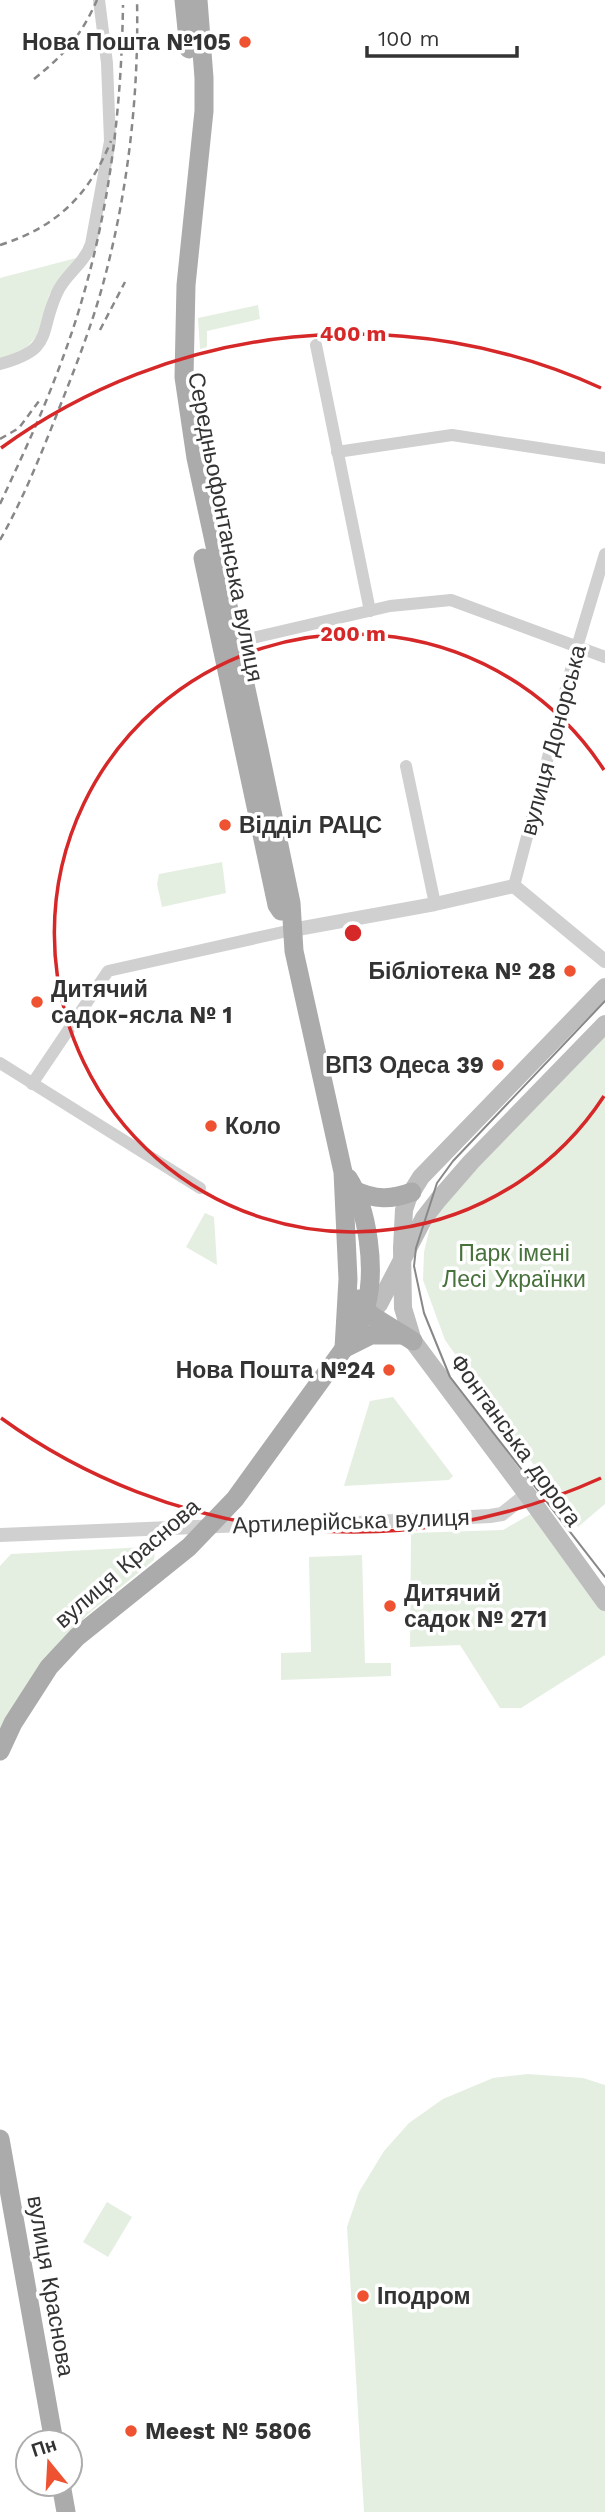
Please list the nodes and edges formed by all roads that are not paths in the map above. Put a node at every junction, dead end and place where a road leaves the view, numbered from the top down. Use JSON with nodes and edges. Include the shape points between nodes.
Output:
{"nodes":[{"id":1,"x":99,"y":0,"type":"edge"},
{"id":2,"x":184,"y":0,"type":"edge"},
{"id":3,"x":198,"y":0,"type":"edge"},
{"id":4,"x":316,"y":345,"type":"dead end"},
{"id":5,"x":0,"y":364,"type":"edge"},
{"id":6,"x":337,"y":452,"type":"junction"},
{"id":7,"x":605,"y":458,"type":"edge"},
{"id":8,"x":605,"y":554,"type":"edge"},
{"id":9,"x":370,"y":611,"type":"junction"},
{"id":10,"x":235,"y":642,"type":"junction"},
{"id":11,"x":578,"y":647,"type":"junction"},
{"id":12,"x":605,"y":657,"type":"edge"},
{"id":13,"x":406,"y":766,"type":"dead end"},
{"id":14,"x":514,"y":886,"type":"junction"},
{"id":15,"x":435,"y":904,"type":"junction"},
{"id":16,"x":292,"y":930,"type":"junction"},
{"id":17,"x":605,"y":961,"type":"edge"},
{"id":18,"x":605,"y":987,"type":"edge"},
{"id":19,"x":605,"y":1024,"type":"edge"},
{"id":20,"x":0,"y":1063,"type":"edge"},
{"id":21,"x":32,"y":1083,"type":"junction"},
{"id":22,"x":343,"y":1172,"type":"junction"},
{"id":23,"x":201,"y":1188,"type":"dead end"},
{"id":24,"x":354,"y":1189,"type":"junction"},
{"id":25,"x":412,"y":1192,"type":"junction"},
{"id":26,"x":436,"y":1202,"type":"junction"},
{"id":27,"x":402,"y":1261,"type":"junction"},
{"id":28,"x":348,"y":1279,"type":"junction"},
{"id":29,"x":368,"y":1312,"type":"junction"},
{"id":30,"x":409,"y":1338,"type":"junction"},
{"id":31,"x":344,"y":1348,"type":"junction"},
{"id":32,"x":527,"y":1494,"type":"junction"},
{"id":33,"x":208,"y":1527,"type":"junction"},
{"id":34,"x":0,"y":1535,"type":"edge"},
{"id":35,"x":605,"y":1602,"type":"edge"},
{"id":36,"x":0,"y":1751,"type":"edge"},
{"id":37,"x":0,"y":2139,"type":"edge"},
{"id":38,"x":52,"y":2428,"type":"edge"}],
"edges":[{"from":1,"to":5,"type":"street","via":[[110,141],[91,244],[57,292],[42,341],[17,359]]},
{"from":2,"to":16,"type":"main road","name":"Середньофонтанська вулиця","via":[[191,112],[174,285],[171,378],[186,475],[277,905]]},
{"from":3,"to":10,"type":"main road","name":"Середньофонтанська вулиця","via":[[204,111],[186,285],[184,377],[196,458]]},
{"from":4,"to":6,"type":"street"},
{"from":6,"to":7,"type":"street","via":[[452,435]]},
{"from":6,"to":9,"type":"street"},
{"from":8,"to":11,"type":"street","name":"вулиця Донорська"},
{"from":9,"to":10,"type":"street"},
{"from":9,"to":11,"type":"street","via":[[451,600]]},
{"from":10,"to":16,"type":"main road","name":"Середньофонтанська вулиця"},
{"from":11,"to":12,"type":"street"},
{"from":11,"to":14,"type":"street","name":"вулиця Донорська"},
{"from":13,"to":15,"type":"street"},
{"from":14,"to":15,"type":"street"},
{"from":14,"to":17,"type":"street"},
{"from":15,"to":16,"type":"street"},
{"from":16,"to":21,"type":"street","via":[[108,971]]},
{"from":16,"to":22,"type":"main road","name":"Середньофонтанська вулиця"},
{"from":18,"to":25,"type":"main road","via":[[421,1177]]},
{"from":19,"to":26,"type":"main road"},
{"from":20,"to":21,"type":"street"},
{"from":21,"to":23,"type":"street"},
{"from":22,"to":24,"type":"main road","name":"Середньофонтанська вулиця"},
{"from":22,"to":28,"type":"main road","name":"Середньофонтанська вулиця"},
{"from":24,"to":25,"type":"main road","via":[[393,1199]]},
{"from":24,"to":29,"type":"main road","name":"Середньофонтанська вулиця","via":[[370,1266]]},
{"from":25,"to":26,"type":"main road","via":[[418,1202]]},
{"from":25,"to":27,"type":"main road","via":[[404,1210]]},
{"from":26,"to":27,"type":"main road"},
{"from":27,"to":29,"type":"main road"},
{"from":27,"to":30,"type":"main road"},
{"from":28,"to":29,"type":"main road"},
{"from":28,"to":31,"type":"main road","name":"Середньофонтанська вулиця"},
{"from":29,"to":30,"type":"main road"},
{"from":29,"to":31,"type":"main road","name":"Середньофонтанська вулиця"},
{"from":30,"to":31,"type":"main road","via":[[371,1335]]},
{"from":30,"to":32,"type":"main road","name":"Фонтанська дорога"},
{"from":31,"to":33,"type":"main road","name":"вулиця Краснова","via":[[235,1499]]},
{"from":32,"to":33,"type":"street","name":"Артилерійська вулиця","via":[[502,1514],[490,1516]]},
{"from":32,"to":35,"type":"main road","name":"Фонтанська дорога"},
{"from":33,"to":34,"type":"street","name":"Артилерійська вулиця"},
{"from":33,"to":36,"type":"main road","name":"вулиця Краснова","via":[[48,1667]]},
{"from":37,"to":38,"type":"main road","name":"вулиця Краснова"}]}
